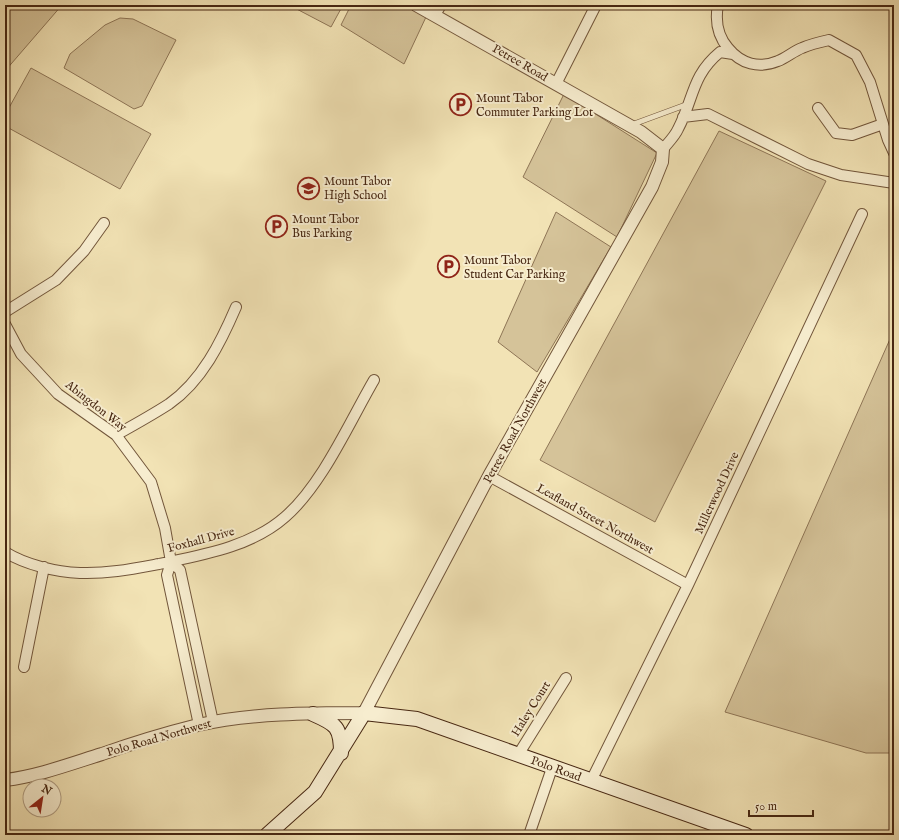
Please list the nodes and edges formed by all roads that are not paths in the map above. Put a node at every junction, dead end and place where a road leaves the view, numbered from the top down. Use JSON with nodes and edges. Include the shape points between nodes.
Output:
{"nodes":[{"id":1,"x":416,"y":5,"type":"edge"},
{"id":2,"x":596,"y":5,"type":"edge"},
{"id":3,"x":718,"y":5,"type":"edge"},
{"id":4,"x":438,"y":10,"type":"edge"},
{"id":5,"x":732,"y":54,"type":"junction"},
{"id":6,"x":556,"y":84,"type":"junction"},
{"id":7,"x":688,"y":104,"type":"junction"},
{"id":8,"x":818,"y":108,"type":"dead end"},
{"id":9,"x":683,"y":117,"type":"junction"},
{"id":10,"x":883,"y":124,"type":"junction"},
{"id":11,"x":630,"y":126,"type":"junction"},
{"id":12,"x":663,"y":149,"type":"junction"},
{"id":13,"x":894,"y":153,"type":"edge"},
{"id":14,"x":894,"y":183,"type":"edge"},
{"id":15,"x":862,"y":214,"type":"dead end"},
{"id":16,"x":104,"y":223,"type":"dead end"},
{"id":17,"x":236,"y":307,"type":"dead end"},
{"id":18,"x":5,"y":312,"type":"edge"},
{"id":19,"x":5,"y":324,"type":"edge"},
{"id":20,"x":374,"y":380,"type":"dead end"},
{"id":21,"x":116,"y":435,"type":"junction"},
{"id":22,"x":489,"y":476,"type":"junction"},
{"id":23,"x":5,"y":552,"type":"edge"},
{"id":24,"x":171,"y":562,"type":"junction"},
{"id":25,"x":44,"y":567,"type":"junction"},
{"id":26,"x":688,"y":585,"type":"junction"},
{"id":27,"x":24,"y":667,"type":"dead end"},
{"id":28,"x":566,"y":678,"type":"dead end"},
{"id":29,"x":364,"y":713,"type":"junction"},
{"id":30,"x":313,"y":714,"type":"junction"},
{"id":31,"x":213,"y":722,"type":"junction"},
{"id":32,"x":199,"y":725,"type":"junction"},
{"id":33,"x":341,"y":754,"type":"junction"},
{"id":34,"x":518,"y":755,"type":"junction"},
{"id":35,"x":552,"y":768,"type":"junction"},
{"id":36,"x":5,"y":780,"type":"edge"},
{"id":37,"x":590,"y":781,"type":"junction"},
{"id":38,"x":267,"y":835,"type":"edge"},
{"id":39,"x":529,"y":835,"type":"edge"},
{"id":40,"x":746,"y":835,"type":"edge"}],
"edges":[{"from":1,"to":4,"type":"street","name":"Petree Road"},
{"from":2,"to":6,"type":"street"},
{"from":3,"to":5,"type":"street","via":[[716,27]]},
{"from":4,"to":6,"type":"street","name":"Petree Road"},
{"from":5,"to":7,"type":"street","via":[[720,52],[707,63],[696,81]]},
{"from":5,"to":10,"type":"street","via":[[758,66],[778,61],[802,48],[829,40],[856,55],[870,82]]},
{"from":6,"to":11,"type":"street","name":"Petree Road"},
{"from":7,"to":9,"type":"street"},
{"from":7,"to":11,"type":"lane"},
{"from":8,"to":10,"type":"street","via":[[836,133],[852,136]]},
{"from":9,"to":12,"type":"street","via":[[678,130]]},
{"from":9,"to":14,"type":"street","via":[[708,114],[808,164],[841,175]]},
{"from":10,"to":13,"type":"street"},
{"from":11,"to":12,"type":"street","name":"Petree Road"},
{"from":12,"to":22,"type":"street","name":"Petree Road Northwest","via":[[662,162],[652,187]]},
{"from":15,"to":26,"type":"street","name":"Millerwood Drive"},
{"from":16,"to":18,"type":"street","via":[[84,251],[56,280]]},
{"from":17,"to":21,"type":"street","via":[[222,339],[200,374],[170,403]]},
{"from":19,"to":21,"type":"street","name":"Abingdon Way","via":[[21,354],[58,394]]},
{"from":20,"to":24,"type":"street","name":"Foxhall Drive","via":[[315,485],[285,517],[254,538],[223,550]]},
{"from":21,"to":24,"type":"street","name":"Abingdon Way","via":[[151,482],[165,528]]},
{"from":22,"to":26,"type":"street","name":"Leafland Street Northwest"},
{"from":22,"to":29,"type":"street","name":"Petree Road Northwest"},
{"from":23,"to":25,"type":"street","name":"Foxhall Drive"},
{"from":24,"to":25,"type":"street","name":"Foxhall Drive","via":[[114,573],[79,573]]},
{"from":24,"to":31,"type":"street","name":"Abingdon Way","via":[[180,570]]},
{"from":24,"to":32,"type":"street","name":"Abingdon Way","via":[[168,575]]},
{"from":25,"to":27,"type":"street"},
{"from":26,"to":37,"type":"street","name":"Millerwood Drive"},
{"from":28,"to":34,"type":"street","name":"Haley Court"},
{"from":29,"to":30,"type":"street","name":"Polo Road Northwest"},
{"from":29,"to":33,"type":"main road"},
{"from":29,"to":34,"type":"main road","name":"Polo Road","via":[[417,719]]},
{"from":30,"to":31,"type":"street","name":"Polo Road Northwest"},
{"from":30,"to":33,"type":"main road","via":[[337,727],[340,733]]},
{"from":31,"to":32,"type":"street","name":"Polo Road Northwest"},
{"from":32,"to":36,"type":"street","name":"Polo Road Northwest","via":[[68,765]]},
{"from":33,"to":38,"type":"main road","via":[[315,792]]},
{"from":34,"to":35,"type":"main road","name":"Polo Road"},
{"from":35,"to":37,"type":"main road","name":"Polo Road"},
{"from":35,"to":39,"type":"street"},
{"from":37,"to":40,"type":"main road","name":"Polo Road"}]}
